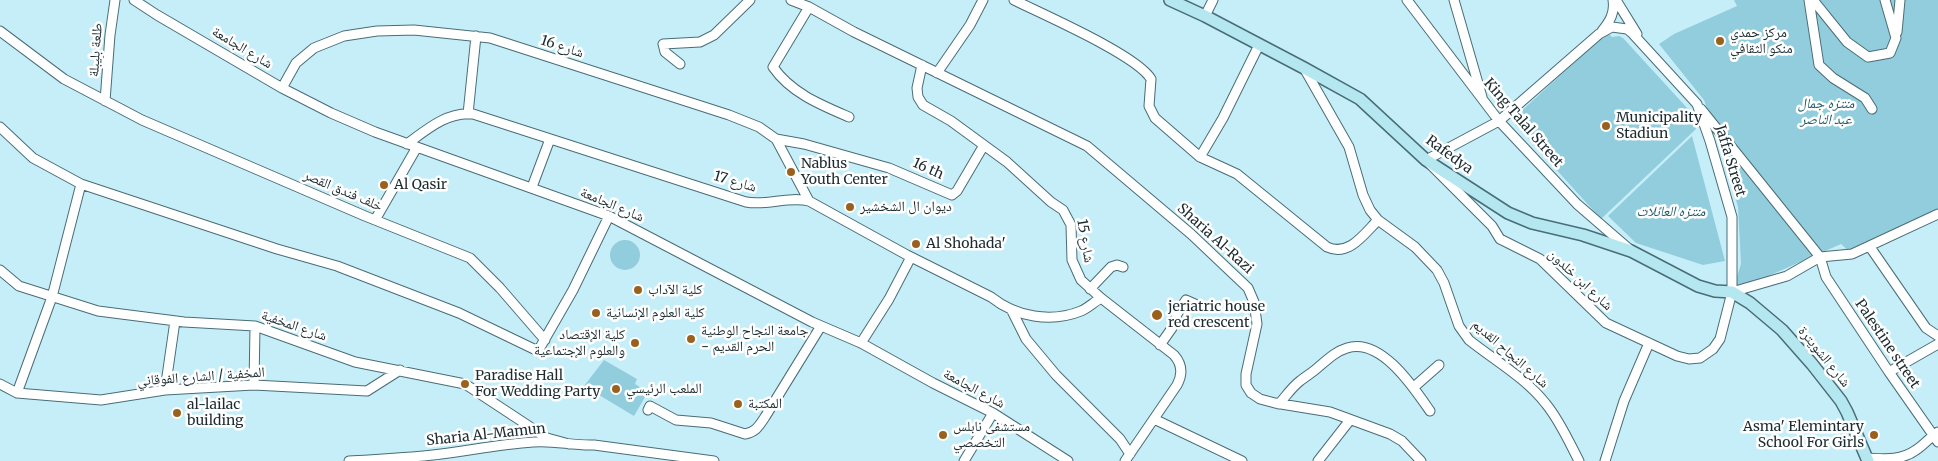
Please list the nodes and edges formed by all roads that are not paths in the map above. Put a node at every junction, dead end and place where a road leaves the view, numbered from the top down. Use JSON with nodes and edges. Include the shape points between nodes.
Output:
{"nodes":[{"id":1,"x":115,"y":0,"type":"edge"},
{"id":2,"x":134,"y":0,"type":"edge"},
{"id":3,"x":750,"y":0,"type":"edge"},
{"id":4,"x":791,"y":0,"type":"edge"},
{"id":5,"x":983,"y":0,"type":"edge"},
{"id":6,"x":1014,"y":0,"type":"edge"},
{"id":7,"x":1170,"y":0,"type":"edge"},
{"id":8,"x":1212,"y":0,"type":"edge"},
{"id":9,"x":1407,"y":0,"type":"edge"},
{"id":10,"x":1454,"y":0,"type":"edge"},
{"id":11,"x":1614,"y":0,"type":"edge"},
{"id":12,"x":1811,"y":0,"type":"edge"},
{"id":13,"x":1885,"y":0,"type":"edge"},
{"id":14,"x":1900,"y":0,"type":"edge"},
{"id":15,"x":809,"y":7,"type":"junction"},
{"id":16,"x":1205,"y":16,"type":"junction"},
{"id":17,"x":0,"y":30,"type":"edge"},
{"id":18,"x":1602,"y":32,"type":"junction"},
{"id":19,"x":476,"y":36,"type":"junction"},
{"id":20,"x":1896,"y":38,"type":"junction"},
{"id":21,"x":1259,"y":44,"type":"junction"},
{"id":22,"x":1647,"y":50,"type":"junction"},
{"id":23,"x":680,"y":64,"type":"dead end"},
{"id":24,"x":922,"y":64,"type":"junction"},
{"id":25,"x":1304,"y":68,"type":"junction"},
{"id":26,"x":937,"y":73,"type":"junction"},
{"id":27,"x":282,"y":88,"type":"junction"},
{"id":28,"x":105,"y":101,"type":"junction"},
{"id":29,"x":1484,"y":102,"type":"junction"},
{"id":30,"x":1697,"y":104,"type":"junction"},
{"id":31,"x":1872,"y":109,"type":"dead end"},
{"id":32,"x":468,"y":114,"type":"junction"},
{"id":33,"x":849,"y":117,"type":"dead end"},
{"id":34,"x":1499,"y":120,"type":"junction"},
{"id":35,"x":0,"y":127,"type":"edge"},
{"id":36,"x":550,"y":139,"type":"junction"},
{"id":37,"x":776,"y":139,"type":"junction"},
{"id":38,"x":407,"y":144,"type":"junction"},
{"id":39,"x":984,"y":145,"type":"junction"},
{"id":40,"x":417,"y":147,"type":"junction"},
{"id":41,"x":1200,"y":157,"type":"junction"},
{"id":42,"x":1426,"y":160,"type":"junction"},
{"id":43,"x":81,"y":184,"type":"junction"},
{"id":44,"x":532,"y":187,"type":"junction"},
{"id":45,"x":809,"y":201,"type":"junction"},
{"id":46,"x":1938,"y":214,"type":"edge"},
{"id":47,"x":610,"y":216,"type":"junction"},
{"id":48,"x":375,"y":220,"type":"junction"},
{"id":49,"x":1378,"y":220,"type":"junction"},
{"id":50,"x":1870,"y":247,"type":"junction"},
{"id":51,"x":1631,"y":251,"type":"junction"},
{"id":52,"x":910,"y":257,"type":"junction"},
{"id":53,"x":1820,"y":257,"type":"junction"},
{"id":54,"x":1123,"y":267,"type":"dead end"},
{"id":55,"x":0,"y":270,"type":"edge"},
{"id":56,"x":1090,"y":289,"type":"junction"},
{"id":57,"x":1732,"y":292,"type":"junction"},
{"id":58,"x":52,"y":297,"type":"junction"},
{"id":59,"x":1101,"y":298,"type":"junction"},
{"id":60,"x":1195,"y":304,"type":"dead end"},
{"id":61,"x":1011,"y":309,"type":"junction"},
{"id":62,"x":174,"y":321,"type":"junction"},
{"id":63,"x":255,"y":326,"type":"junction"},
{"id":64,"x":820,"y":326,"type":"junction"},
{"id":65,"x":1938,"y":336,"type":"edge"},
{"id":66,"x":545,"y":340,"type":"junction"},
{"id":67,"x":861,"y":343,"type":"junction"},
{"id":68,"x":1649,"y":344,"type":"junction"},
{"id":69,"x":1938,"y":344,"type":"edge"},
{"id":70,"x":1160,"y":345,"type":"junction"},
{"id":71,"x":1439,"y":366,"type":"dead end"},
{"id":72,"x":400,"y":370,"type":"junction"},
{"id":73,"x":1888,"y":372,"type":"junction"},
{"id":74,"x":0,"y":384,"type":"edge"},
{"id":75,"x":254,"y":385,"type":"junction"},
{"id":76,"x":1414,"y":387,"type":"junction"},
{"id":77,"x":165,"y":390,"type":"junction"},
{"id":78,"x":17,"y":393,"type":"junction"},
{"id":79,"x":1280,"y":404,"type":"junction"},
{"id":80,"x":648,"y":410,"type":"dead end"},
{"id":81,"x":1430,"y":411,"type":"dead end"},
{"id":82,"x":993,"y":413,"type":"junction"},
{"id":83,"x":1154,"y":419,"type":"junction"},
{"id":84,"x":1350,"y":420,"type":"junction"},
{"id":85,"x":1936,"y":436,"type":"edge"},
{"id":86,"x":569,"y":444,"type":"junction"},
{"id":87,"x":1128,"y":458,"type":"edge"},
{"id":88,"x":1867,"y":459,"type":"edge"},
{"id":89,"x":349,"y":461,"type":"edge"},
{"id":90,"x":714,"y":461,"type":"edge"},
{"id":91,"x":964,"y":461,"type":"edge"},
{"id":92,"x":1068,"y":461,"type":"edge"},
{"id":93,"x":1242,"y":461,"type":"edge"},
{"id":94,"x":1318,"y":461,"type":"edge"},
{"id":95,"x":1421,"y":461,"type":"edge"},
{"id":96,"x":1579,"y":461,"type":"edge"},
{"id":97,"x":1604,"y":461,"type":"edge"}],
"edges":[{"from":1,"to":28,"type":"street","name":"طلعة بليبلة"},
{"from":2,"to":27,"type":"street","name":"شارع الجامعة"},
{"from":3,"to":23,"type":"street","via":[[714,34],[700,42],[663,44],[665,52]]},
{"from":4,"to":15,"type":"street"},
{"from":5,"to":26,"type":"street","via":[[970,26]]},
{"from":6,"to":41,"type":"street","via":[[1121,54],[1149,75],[1152,114]]},
{"from":7,"to":16,"type":"main road","name":"Rafedya"},
{"from":8,"to":16,"type":"street"},
{"from":9,"to":29,"type":"street","name":"King Talal Street"},
{"from":10,"to":29,"type":"street"},
{"from":11,"to":18,"type":"street","via":[[1611,18]]},
{"from":11,"to":22,"type":"street"},
{"from":12,"to":20,"type":"street","via":[[1847,42],[1868,57],[1890,53]]},
{"from":12,"to":31,"type":"street","via":[[1819,65],[1865,98]]},
{"from":13,"to":20,"type":"street"},
{"from":14,"to":20,"type":"street"},
{"from":15,"to":24,"type":"street"},
{"from":15,"to":33,"type":"street","via":[[774,67],[781,78],[814,102]]},
{"from":16,"to":21,"type":"main road","name":"Rafedya"},
{"from":17,"to":28,"type":"street","name":"خلف فندق القصر","via":[[64,79]]},
{"from":18,"to":22,"type":"street","name":"Jaffa Street","via":[[1612,27],[1626,29]]},
{"from":18,"to":34,"type":"street"},
{"from":19,"to":27,"type":"street","name":"شارع 16","via":[[414,30],[344,36],[314,48],[296,63]]},
{"from":19,"to":32,"type":"street"},
{"from":19,"to":37,"type":"street","name":"شارع 16","via":[[730,115],[759,127]]},
{"from":21,"to":25,"type":"main road","name":"Rafedya"},
{"from":21,"to":41,"type":"street"},
{"from":22,"to":30,"type":"street","name":"Jaffa Street"},
{"from":24,"to":26,"type":"street"},
{"from":24,"to":39,"type":"street","name":"شارع 15","via":[[916,88],[920,102]]},
{"from":25,"to":42,"type":"main road","name":"Rafedya","via":[[1360,99]]},
{"from":25,"to":49,"type":"street","name":"شارع النجاح القديم","via":[[1350,147],[1366,203]]},
{"from":26,"to":79,"type":"street","name":"Sharia Al-Razi","via":[[1087,146],[1244,283],[1252,294],[1257,324],[1246,385],[1260,399]]},
{"from":27,"to":38,"type":"street","name":"شارع الجامعة","via":[[331,113]]},
{"from":28,"to":48,"type":"street","name":"خلف فندق القصر"},
{"from":29,"to":34,"type":"street","name":"King Talal Street"},
{"from":30,"to":53,"type":"street","name":"Palestine street"},
{"from":30,"to":57,"type":"street","name":"Jaffa Street","via":[[1732,217]]},
{"from":32,"to":36,"type":"street","name":"شارع 17"},
{"from":32,"to":38,"type":"street","via":[[438,123]]},
{"from":34,"to":42,"type":"street"},
{"from":34,"to":51,"type":"street","name":"King Talal Street","via":[[1577,204]]},
{"from":35,"to":43,"type":"street","via":[[33,158]]},
{"from":36,"to":44,"type":"street"},
{"from":36,"to":45,"type":"street","name":"شارع 17","via":[[746,202]]},
{"from":37,"to":39,"type":"street","name":"16 th","via":[[889,168],[952,195]]},
{"from":37,"to":45,"type":"street","name":"شارع 16"},
{"from":38,"to":40,"type":"street","name":"شارع الجامعة"},
{"from":39,"to":56,"type":"street","name":"شارع 15","via":[[1066,215],[1072,230],[1074,267]]},
{"from":40,"to":44,"type":"street","name":"شارع الجامعة"},
{"from":40,"to":48,"type":"street"},
{"from":41,"to":49,"type":"street","via":[[1237,174],[1332,249],[1350,247]]},
{"from":42,"to":51,"type":"main road","name":"Rafedya","via":[[1508,213]]},
{"from":42,"to":68,"type":"street","name":"شارع ابن خلدون","via":[[1492,226],[1500,239],[1540,259],[1606,323]]},
{"from":43,"to":58,"type":"street"},
{"from":43,"to":66,"type":"street","via":[[338,266],[459,313],[538,351]]},
{"from":44,"to":47,"type":"street","name":"شارع الجامعة"},
{"from":45,"to":52,"type":"street","name":"شارع 17"},
{"from":46,"to":50,"type":"street"},
{"from":47,"to":64,"type":"street","name":"شارع الجامعة"},
{"from":47,"to":66,"type":"street"},
{"from":48,"to":66,"type":"street","name":"خلف فندق القصر","via":[[470,258]]},
{"from":49,"to":96,"type":"street","name":"شارع النجاح القديم","via":[[1430,262],[1444,283],[1462,332],[1546,404]]},
{"from":50,"to":53,"type":"street","via":[[1852,254]]},
{"from":50,"to":65,"type":"street","via":[[1926,328]]},
{"from":51,"to":57,"type":"main road","name":"Rafedya","via":[[1698,286]]},
{"from":52,"to":61,"type":"street","name":"شارع 17"},
{"from":52,"to":67,"type":"street","via":[[889,299]]},
{"from":53,"to":57,"type":"street","via":[[1787,276]]},
{"from":53,"to":73,"type":"street","name":"Palestine street","via":[[1826,276]]},
{"from":54,"to":56,"type":"street","via":[[1111,267]]},
{"from":55,"to":58,"type":"street","name":"شارع المخفية","via":[[20,286]]},
{"from":56,"to":59,"type":"street","name":"شارع 15"},
{"from":57,"to":68,"type":"street","name":"شارع ابن خلدون","via":[[1720,339],[1705,356],[1684,358]]},
{"from":57,"to":88,"type":"main road","name":"شارع الشويترة","via":[[1782,330],[1812,364],[1847,412]]},
{"from":58,"to":62,"type":"street","name":"شارع المخفية","via":[[98,311]]},
{"from":58,"to":78,"type":"street"},
{"from":59,"to":61,"type":"street","name":"شارع 17","via":[[1081,311],[1059,316],[1038,318]]},
{"from":59,"to":70,"type":"street","name":"شارع 15"},
{"from":60,"to":70,"type":"street","via":[[1186,300]]},
{"from":61,"to":87,"type":"street","via":[[1026,339],[1056,375],[1120,439]]},
{"from":62,"to":63,"type":"street","name":"شارع المخفية"},
{"from":62,"to":77,"type":"street"},
{"from":63,"to":72,"type":"street","name":"شارع المخفية","via":[[355,362]]},
{"from":63,"to":75,"type":"street"},
{"from":64,"to":67,"type":"street","name":"شارع الجامعة"},
{"from":64,"to":80,"type":"street","via":[[765,417],[752,432],[745,434],[711,423],[676,420],[650,406]]},
{"from":67,"to":82,"type":"street","name":"شارع الجامعة"},
{"from":68,"to":97,"type":"street","via":[[1624,401]]},
{"from":69,"to":73,"type":"street"},
{"from":70,"to":83,"type":"street","name":"شارع 15","via":[[1177,358],[1181,372],[1177,385]]},
{"from":71,"to":76,"type":"street"},
{"from":72,"to":75,"type":"street","name":"المخفية / الشارع الفوقاني","via":[[367,391]]},
{"from":72,"to":86,"type":"street","name":"شارع المخفية","via":[[466,384],[547,438]]},
{"from":73,"to":85,"type":"street","name":"Palestine street"},
{"from":74,"to":78,"type":"street","name":"المخفية / الشارع الفوقاني"},
{"from":75,"to":77,"type":"street","name":"المخفية / الشارع الفوقاني"},
{"from":76,"to":79,"type":"street","via":[[1394,365],[1376,352],[1358,346],[1348,347],[1333,354],[1298,382]]},
{"from":76,"to":81,"type":"street"},
{"from":77,"to":78,"type":"street","name":"المخفية / الشارع الفوقاني","via":[[101,400]]},
{"from":79,"to":84,"type":"street","name":"Sharia Al-Razi","via":[[1330,412]]},
{"from":82,"to":91,"type":"street"},
{"from":82,"to":92,"type":"street","name":"شارع الجامعة"},
{"from":83,"to":87,"type":"street","name":"شارع 15"},
{"from":83,"to":93,"type":"street"},
{"from":84,"to":94,"type":"street"},
{"from":84,"to":95,"type":"street","name":"Sharia Al-Razi","via":[[1393,435]]},
{"from":85,"to":88,"type":"street","via":[[1904,456]]},
{"from":86,"to":89,"type":"street","name":"Sharia Al-Mamun","via":[[528,442],[433,455]]},
{"from":86,"to":90,"type":"street","name":"Sharia Al-Mamun"}]}
